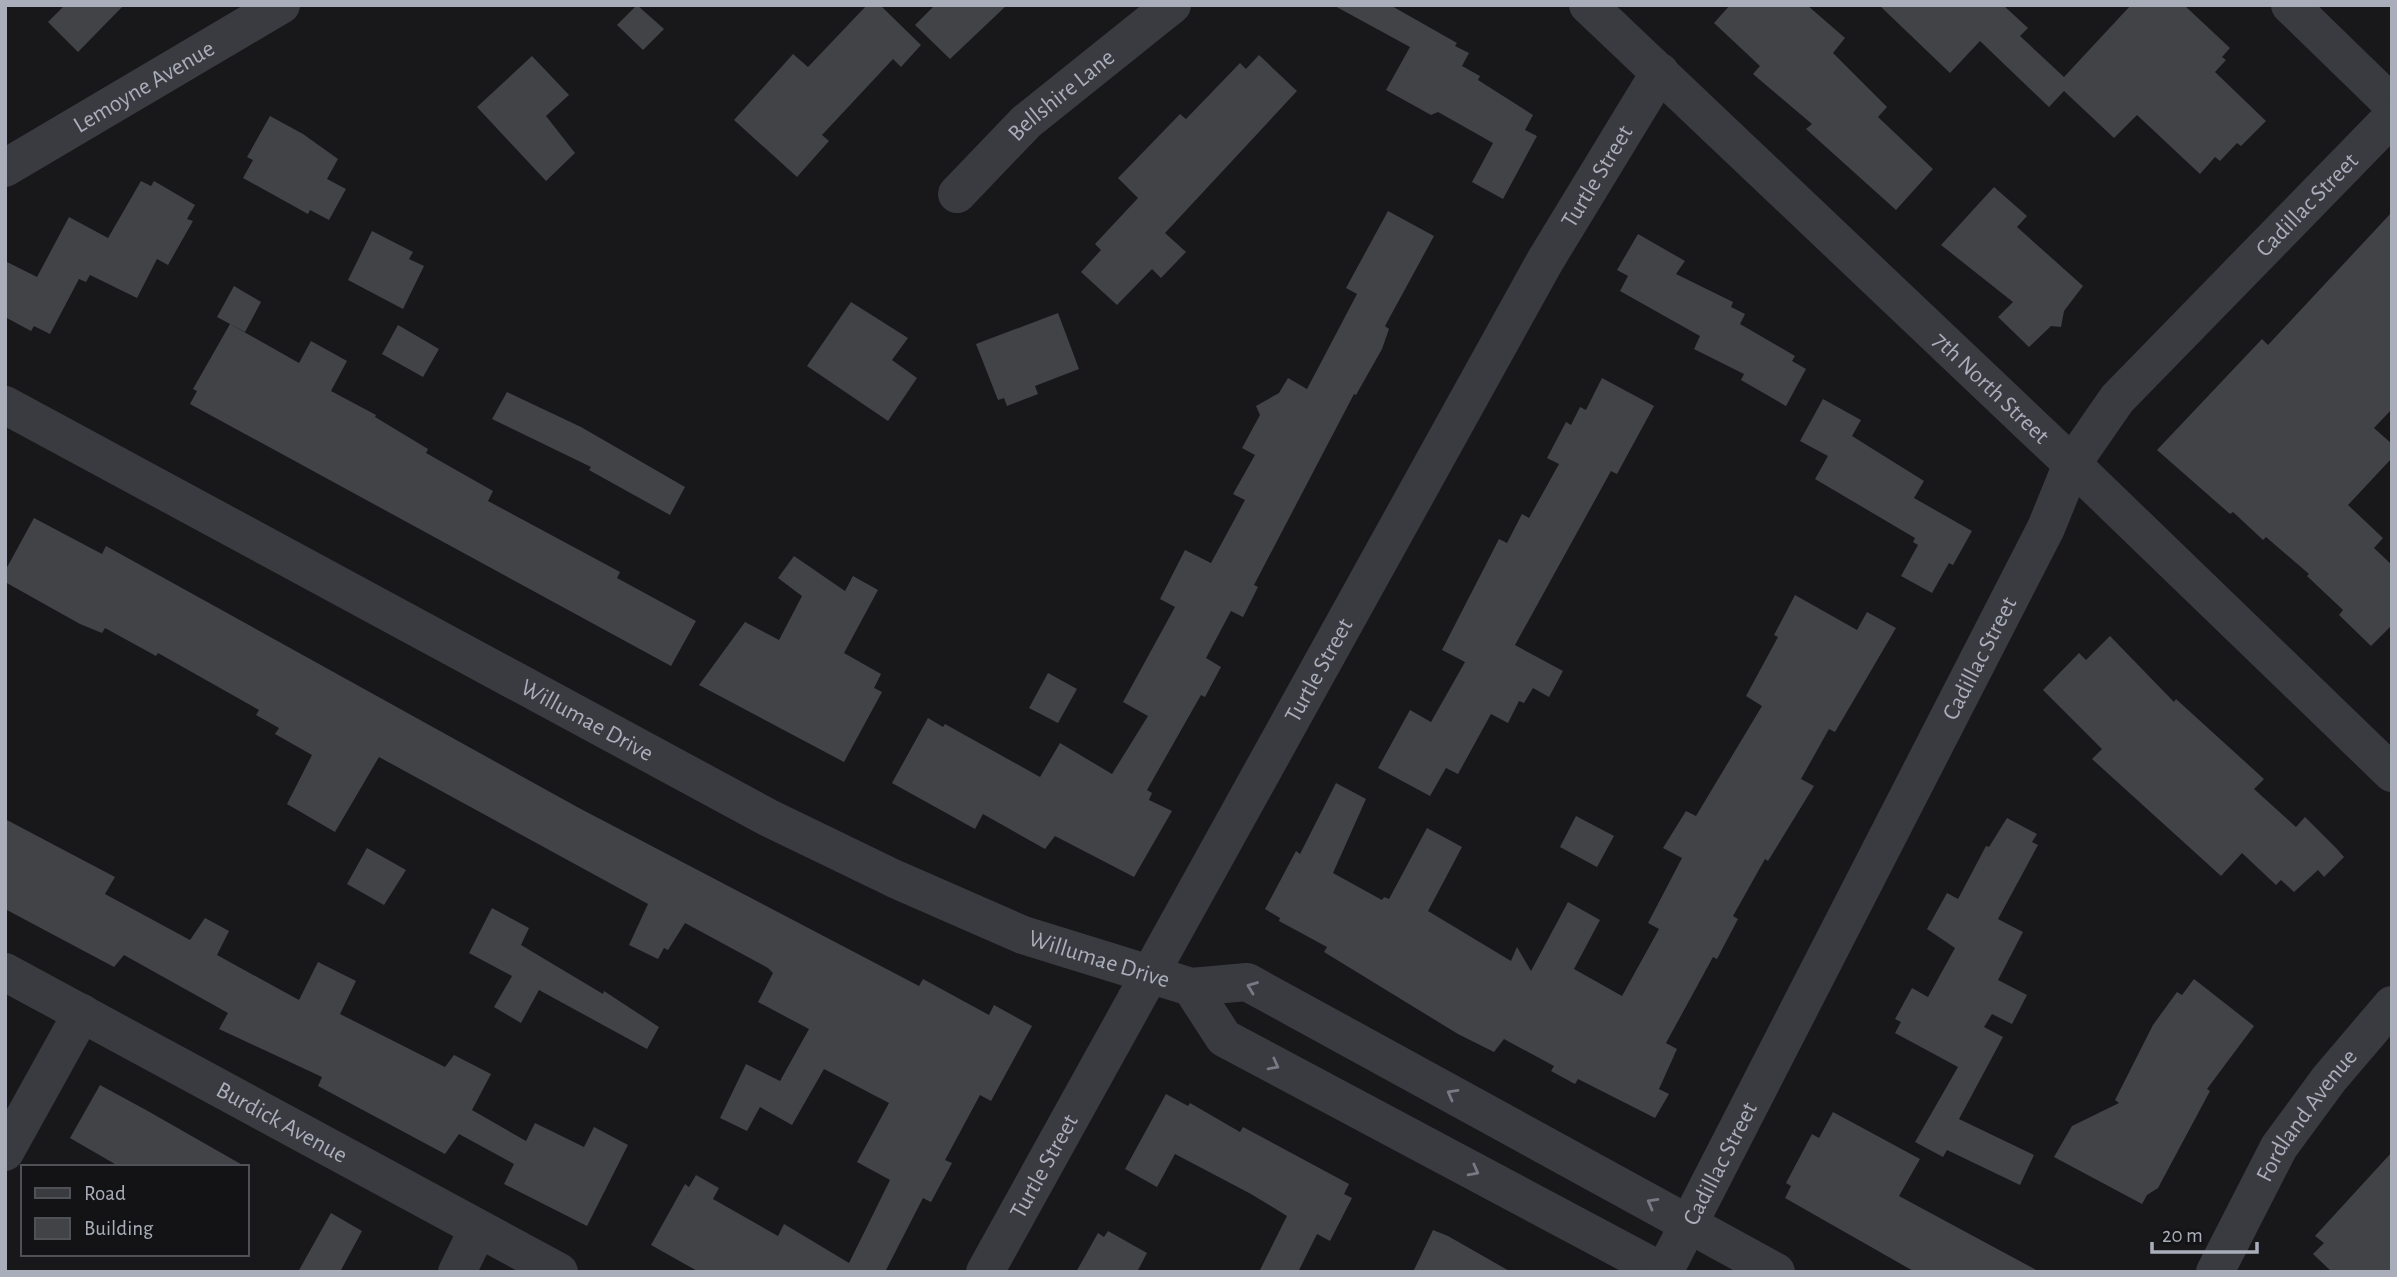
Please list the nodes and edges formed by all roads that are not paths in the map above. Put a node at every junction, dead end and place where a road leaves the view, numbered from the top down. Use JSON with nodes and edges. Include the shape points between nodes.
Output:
{"nodes":[{"id":1,"x":281,"y":5,"type":"edge"},
{"id":2,"x":1172,"y":5,"type":"edge"},
{"id":3,"x":1588,"y":5,"type":"edge"},
{"id":4,"x":2290,"y":5,"type":"edge"},
{"id":5,"x":1660,"y":72,"type":"junction"},
{"id":6,"x":2392,"y":104,"type":"edge"},
{"id":7,"x":2392,"y":117,"type":"edge"},
{"id":8,"x":5,"y":168,"type":"edge"},
{"id":9,"x":957,"y":194,"type":"dead end"},
{"id":10,"x":5,"y":405,"type":"edge"},
{"id":11,"x":2073,"y":464,"type":"junction"},
{"id":12,"x":2392,"y":774,"type":"edge"},
{"id":13,"x":5,"y":972,"type":"edge"},
{"id":14,"x":1151,"y":974,"type":"junction"},
{"id":15,"x":1191,"y":987,"type":"junction"},
{"id":16,"x":2392,"y":1005,"type":"edge"},
{"id":17,"x":82,"y":1013,"type":"junction"},
{"id":18,"x":5,"y":1152,"type":"edge"},
{"id":19,"x":1689,"y":1223,"type":"junction"},
{"id":20,"x":478,"y":1228,"type":"junction"},
{"id":21,"x":457,"y":1272,"type":"edge"},
{"id":22,"x":559,"y":1272,"type":"edge"},
{"id":23,"x":985,"y":1272,"type":"edge"},
{"id":24,"x":1664,"y":1272,"type":"edge"},
{"id":25,"x":1776,"y":1272,"type":"edge"},
{"id":26,"x":2215,"y":1272,"type":"edge"}],
"edges":[{"from":1,"to":8,"type":"street","name":"Lemoyne Avenue"},
{"from":2,"to":9,"type":"street","name":"Bellshire Lane","via":[[1026,122]]},
{"from":3,"to":5,"type":"street","name":"7th North Street"},
{"from":4,"to":6,"type":"street"},
{"from":5,"to":11,"type":"street","name":"7th North Street"},
{"from":5,"to":14,"type":"street","name":"Turtle Street","via":[[1545,261]]},
{"from":7,"to":11,"type":"street","name":"Cadillac Street","via":[[2117,399]]},
{"from":10,"to":14,"type":"street","name":"Willumae Drive","via":[[768,817],[1023,935]]},
{"from":11,"to":12,"type":"street","name":"7th North Street"},
{"from":11,"to":19,"type":"street","name":"Cadillac Street","via":[[2046,528]]},
{"from":13,"to":17,"type":"street","name":"Burdick Avenue"},
{"from":14,"to":15,"type":"street","name":"Willumae Drive"},
{"from":14,"to":23,"type":"street","name":"Turtle Street"},
{"from":19,"to":15,"type":"street","name":"Willumae Drive","one_way":true,"via":[[1247,982]]},
{"from":15,"to":24,"type":"street","name":"Willumae Drive","one_way":true,"via":[[1224,1038]]},
{"from":16,"to":26,"type":"street","name":"Fordland Avenue","via":[[2279,1147]]},
{"from":17,"to":18,"type":"street"},
{"from":17,"to":20,"type":"street","name":"Burdick Avenue"},
{"from":19,"to":24,"type":"street","name":"Cadillac Street"},
{"from":19,"to":25,"type":"street","name":"Willumae Drive"},
{"from":20,"to":21,"type":"street"},
{"from":20,"to":22,"type":"street","name":"Burdick Avenue"}]}
